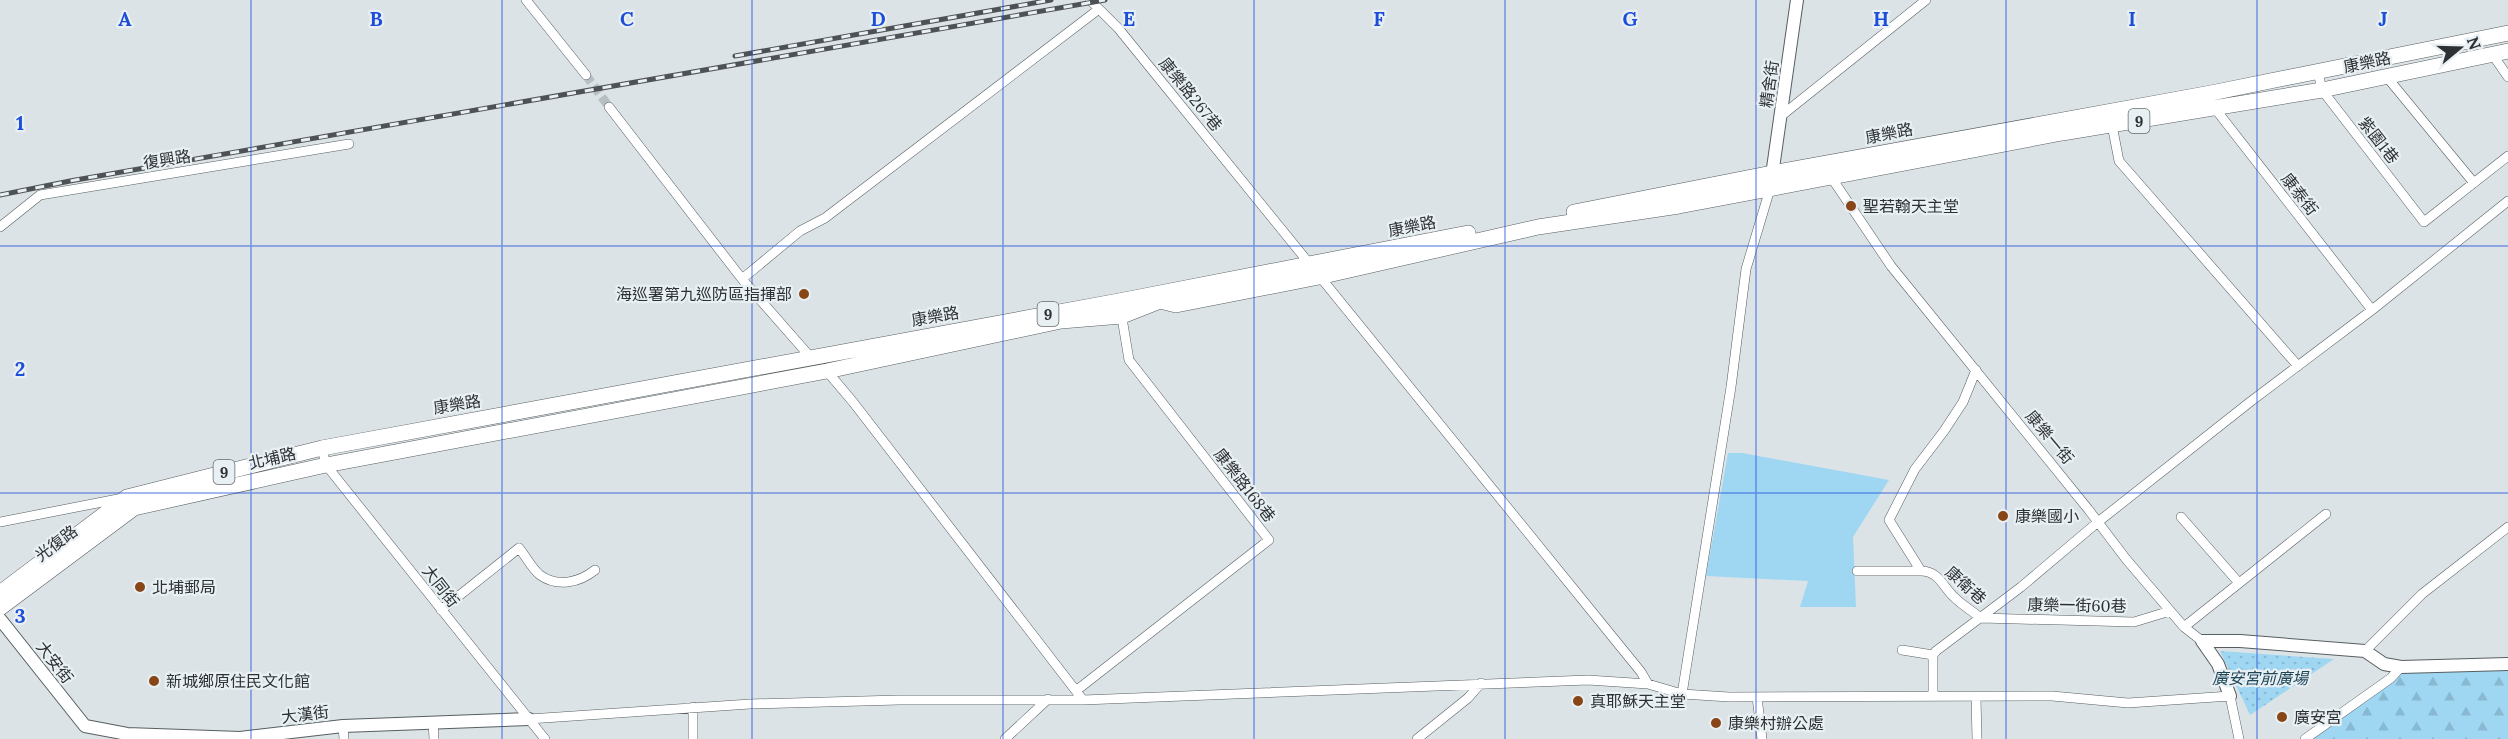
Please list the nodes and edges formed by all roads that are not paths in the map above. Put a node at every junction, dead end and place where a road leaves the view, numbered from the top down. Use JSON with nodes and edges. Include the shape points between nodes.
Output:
{"nodes":[{"id":1,"x":526,"y":0,"type":"edge"},
{"id":2,"x":1090,"y":0,"type":"edge"},
{"id":3,"x":1797,"y":0,"type":"edge"},
{"id":4,"x":1926,"y":0,"type":"edge"},
{"id":5,"x":1099,"y":9,"type":"junction"},
{"id":6,"x":2508,"y":33,"type":"edge"},
{"id":7,"x":2508,"y":51,"type":"edge"},
{"id":8,"x":2492,"y":54,"type":"junction"},
{"id":9,"x":2318,"y":72,"type":"junction"},
{"id":10,"x":586,"y":75,"type":"tunnel mouth"},
{"id":11,"x":2386,"y":76,"type":"junction"},
{"id":12,"x":2508,"y":76,"type":"edge"},
{"id":13,"x":2322,"y":90,"type":"junction"},
{"id":14,"x":2211,"y":93,"type":"junction"},
{"id":15,"x":609,"y":107,"type":"tunnel mouth"},
{"id":16,"x":2214,"y":109,"type":"junction"},
{"id":17,"x":1781,"y":116,"type":"junction"},
{"id":18,"x":2112,"y":125,"type":"junction"},
{"id":19,"x":349,"y":144,"type":"dead end"},
{"id":20,"x":2508,"y":156,"type":"edge"},
{"id":21,"x":1829,"y":170,"type":"junction"},
{"id":22,"x":1772,"y":172,"type":"junction"},
{"id":23,"x":2474,"y":183,"type":"junction"},
{"id":24,"x":1770,"y":189,"type":"junction"},
{"id":25,"x":2508,"y":201,"type":"edge"},
{"id":26,"x":0,"y":227,"type":"edge"},
{"id":27,"x":1314,"y":271,"type":"junction"},
{"id":28,"x":742,"y":279,"type":"junction"},
{"id":29,"x":1119,"y":301,"type":"junction"},
{"id":30,"x":2372,"y":310,"type":"junction"},
{"id":31,"x":1122,"y":316,"type":"junction"},
{"id":32,"x":809,"y":357,"type":"junction"},
{"id":33,"x":2298,"y":366,"type":"junction"},
{"id":34,"x":1976,"y":370,"type":"junction"},
{"id":35,"x":827,"y":371,"type":"junction"},
{"id":36,"x":535,"y":410,"type":"junction"},
{"id":37,"x":538,"y":426,"type":"junction"},
{"id":38,"x":322,"y":448,"type":"junction"},
{"id":39,"x":326,"y":465,"type":"junction"},
{"id":40,"x":130,"y":502,"type":"junction"},
{"id":41,"x":2326,"y":514,"type":"dead end"},
{"id":42,"x":2181,"y":517,"type":"dead end"},
{"id":43,"x":0,"y":522,"type":"edge"},
{"id":44,"x":2098,"y":522,"type":"junction"},
{"id":45,"x":2508,"y":527,"type":"edge"},
{"id":46,"x":595,"y":570,"type":"dead end"},
{"id":47,"x":1857,"y":571,"type":"dead end"},
{"id":48,"x":1922,"y":571,"type":"junction"},
{"id":49,"x":2239,"y":583,"type":"junction"},
{"id":50,"x":0,"y":593,"type":"edge"},
{"id":51,"x":0,"y":608,"type":"edge"},
{"id":52,"x":441,"y":609,"type":"junction"},
{"id":53,"x":2170,"y":610,"type":"junction"},
{"id":54,"x":1981,"y":618,"type":"junction"},
{"id":55,"x":0,"y":619,"type":"edge"},
{"id":56,"x":2184,"y":627,"type":"junction"},
{"id":57,"x":2202,"y":641,"type":"junction"},
{"id":58,"x":1902,"y":650,"type":"dead end"},
{"id":59,"x":2365,"y":651,"type":"junction"},
{"id":60,"x":1933,"y":655,"type":"junction"},
{"id":61,"x":2508,"y":664,"type":"edge"},
{"id":62,"x":2401,"y":667,"type":"junction"},
{"id":63,"x":1480,"y":683,"type":"junction"},
{"id":64,"x":1648,"y":684,"type":"junction"},
{"id":65,"x":1077,"y":690,"type":"junction"},
{"id":66,"x":1682,"y":694,"type":"junction"},
{"id":67,"x":1933,"y":696,"type":"junction"},
{"id":68,"x":2230,"y":696,"type":"junction"},
{"id":69,"x":1757,"y":697,"type":"junction"},
{"id":70,"x":1976,"y":697,"type":"junction"},
{"id":71,"x":1048,"y":699,"type":"junction"},
{"id":72,"x":1083,"y":700,"type":"junction"},
{"id":73,"x":693,"y":707,"type":"junction"},
{"id":74,"x":529,"y":719,"type":"junction"},
{"id":75,"x":433,"y":722,"type":"junction"},
{"id":76,"x":85,"y":726,"type":"joint"},
{"id":77,"x":343,"y":726,"type":"junction"},
{"id":78,"x":2239,"y":736,"type":"edge"},
{"id":79,"x":344,"y":739,"type":"edge"},
{"id":80,"x":434,"y":739,"type":"edge"},
{"id":81,"x":545,"y":739,"type":"edge"},
{"id":82,"x":693,"y":739,"type":"edge"},
{"id":83,"x":1005,"y":739,"type":"edge"},
{"id":84,"x":1417,"y":739,"type":"edge"},
{"id":85,"x":1762,"y":739,"type":"edge"},
{"id":86,"x":1977,"y":739,"type":"edge"},
{"id":87,"x":2305,"y":739,"type":"edge"}],
"edges":[{"from":1,"to":10,"type":"street"},
{"from":2,"to":5,"type":"street","name":"康樂路267巷"},
{"from":3,"to":17,"type":"street","name":"精舍街"},
{"from":4,"to":17,"type":"street"},
{"from":5,"to":27,"type":"street","name":"康樂路267巷"},
{"from":5,"to":28,"type":"street","via":[[825,218],[800,231]]},
{"from":6,"to":9,"type":"main road","name":"康樂路","number":"9"},
{"from":7,"to":8,"type":"main road","name":"康樂路","number":"9"},
{"from":8,"to":11,"type":"main road","name":"康樂路","number":"9"},
{"from":8,"to":12,"type":"street"},
{"from":9,"to":13,"type":"street","name":"紫園1巷"},
{"from":9,"to":14,"type":"main road","name":"康樂路","number":"9"},
{"from":11,"to":13,"type":"main road","name":"康樂路","number":"9"},
{"from":11,"to":23,"type":"street"},
{"from":13,"to":16,"type":"main road","name":"康樂路","number":"9"},
{"from":13,"to":23,"type":"street","name":"紫園1巷","via":[[2424,222]]},
{"from":14,"to":16,"type":"street","name":"康泰街"},
{"from":14,"to":21,"type":"main road","name":"康樂路","number":"9"},
{"from":15,"to":28,"type":"street"},
{"from":16,"to":18,"type":"main road","name":"康樂路","number":"9"},
{"from":16,"to":30,"type":"street","name":"康泰街"},
{"from":17,"to":22,"type":"street","name":"精舍街"},
{"from":18,"to":21,"type":"main road","name":"康樂路","number":"9"},
{"from":18,"to":33,"type":"street","via":[[2119,161]]},
{"from":19,"to":26,"type":"street","name":"復興路","via":[[40,195]]},
{"from":20,"to":23,"type":"street"},
{"from":21,"to":22,"type":"main road","name":"康樂路","number":"9"},
{"from":21,"to":24,"type":"main road","name":"康樂路","number":"9"},
{"from":21,"to":34,"type":"street","name":"康樂一街","via":[[1891,266]]},
{"from":22,"to":24,"type":"street","name":"精舍街"},
{"from":22,"to":27,"type":"main road","name":"康樂路","number":"9"},
{"from":24,"to":27,"type":"main road","name":"康樂路","number":"9","via":[[1538,227]]},
{"from":24,"to":66,"type":"street","via":[[1746,269]]},
{"from":25,"to":30,"type":"street"},
{"from":27,"to":29,"type":"main road","name":"康樂路","number":"9"},
{"from":27,"to":31,"type":"main road","name":"康樂路","number":"9","via":[[1176,305],[1160,301]]},
{"from":27,"to":64,"type":"street","name":"康樂路267巷"},
{"from":28,"to":32,"type":"street"},
{"from":29,"to":31,"type":"street","name":"康樂路168巷"},
{"from":29,"to":32,"type":"main road","name":"康樂路","number":"9"},
{"from":30,"to":33,"type":"street"},
{"from":31,"to":35,"type":"main road","name":"康樂路","number":"9","via":[[1061,321]]},
{"from":31,"to":65,"type":"street","name":"康樂路168巷","via":[[1129,360],[1269,540]]},
{"from":32,"to":35,"type":"street"},
{"from":32,"to":36,"type":"main road","name":"康樂路","number":"9"},
{"from":33,"to":44,"type":"street"},
{"from":34,"to":44,"type":"street","name":"康樂一街"},
{"from":34,"to":48,"type":"street","name":"康衛巷","via":[[1963,402],[1915,469],[1889,520]]},
{"from":35,"to":37,"type":"main road","name":"康樂路","number":"9"},
{"from":35,"to":65,"type":"street"},
{"from":36,"to":37,"type":"main road"},
{"from":36,"to":38,"type":"main road","name":"康樂路","number":"9"},
{"from":37,"to":39,"type":"main road","name":"康樂路","number":"9"},
{"from":38,"to":39,"type":"street","name":"大同街"},
{"from":38,"to":40,"type":"main road","name":"北埔路","number":"9"},
{"from":39,"to":40,"type":"main road","name":"北埔路","number":"9"},
{"from":39,"to":52,"type":"street","name":"大同街"},
{"from":40,"to":43,"type":"street","name":"北埔路"},
{"from":40,"to":50,"type":"main road","name":"光復路","number":"9"},
{"from":40,"to":51,"type":"main road","name":"光復路","number":"9"},
{"from":41,"to":49,"type":"street"},
{"from":42,"to":49,"type":"street"},
{"from":44,"to":53,"type":"street","name":"康樂一街"},
{"from":44,"to":54,"type":"street"},
{"from":45,"to":59,"type":"street","via":[[2422,594]]},
{"from":46,"to":52,"type":"street","via":[[585,578],[565,583],[540,575],[519,548]]},
{"from":47,"to":48,"type":"street"},
{"from":48,"to":54,"type":"street","name":"康衛巷","via":[[1942,580],[1950,594]]},
{"from":49,"to":56,"type":"street"},
{"from":52,"to":74,"type":"street","name":"大同街"},
{"from":53,"to":54,"type":"street","name":"康樂一街60巷","via":[[2134,622]]},
{"from":53,"to":56,"type":"street","name":"康樂一街"},
{"from":54,"to":60,"type":"street"},
{"from":55,"to":76,"type":"street","name":"大安街"},
{"from":56,"to":57,"type":"street","name":"康樂一街"},
{"from":57,"to":59,"type":"street"},
{"from":57,"to":68,"type":"street","name":"康樂一街","via":[[2218,664]]},
{"from":58,"to":60,"type":"street"},
{"from":59,"to":62,"type":"street","via":[[2384,664]]},
{"from":60,"to":67,"type":"street"},
{"from":61,"to":62,"type":"street"},
{"from":62,"to":87,"type":"street"},
{"from":63,"to":64,"type":"street","via":[[1588,680]]},
{"from":63,"to":72,"type":"street"},
{"from":63,"to":84,"type":"street","via":[[1468,698]]},
{"from":64,"to":66,"type":"street"},
{"from":65,"to":72,"type":"street"},
{"from":66,"to":69,"type":"street"},
{"from":67,"to":69,"type":"street"},
{"from":67,"to":70,"type":"street"},
{"from":68,"to":70,"type":"street","via":[[2127,703],[2052,696]]},
{"from":68,"to":78,"type":"street","name":"康樂一街"},
{"from":69,"to":85,"type":"street"},
{"from":70,"to":86,"type":"street"},
{"from":71,"to":72,"type":"street"},
{"from":71,"to":73,"type":"street"},
{"from":71,"to":83,"type":"street"},
{"from":73,"to":74,"type":"street"},
{"from":73,"to":82,"type":"street"},
{"from":74,"to":75,"type":"street","name":"大漢街"},
{"from":74,"to":81,"type":"street","name":"大同街"},
{"from":75,"to":77,"type":"street","name":"大漢街"},
{"from":75,"to":80,"type":"street"},
{"from":76,"to":77,"type":"street","name":"大漢街","via":[[127,734],[240,738]]},
{"from":77,"to":79,"type":"street"}]}
